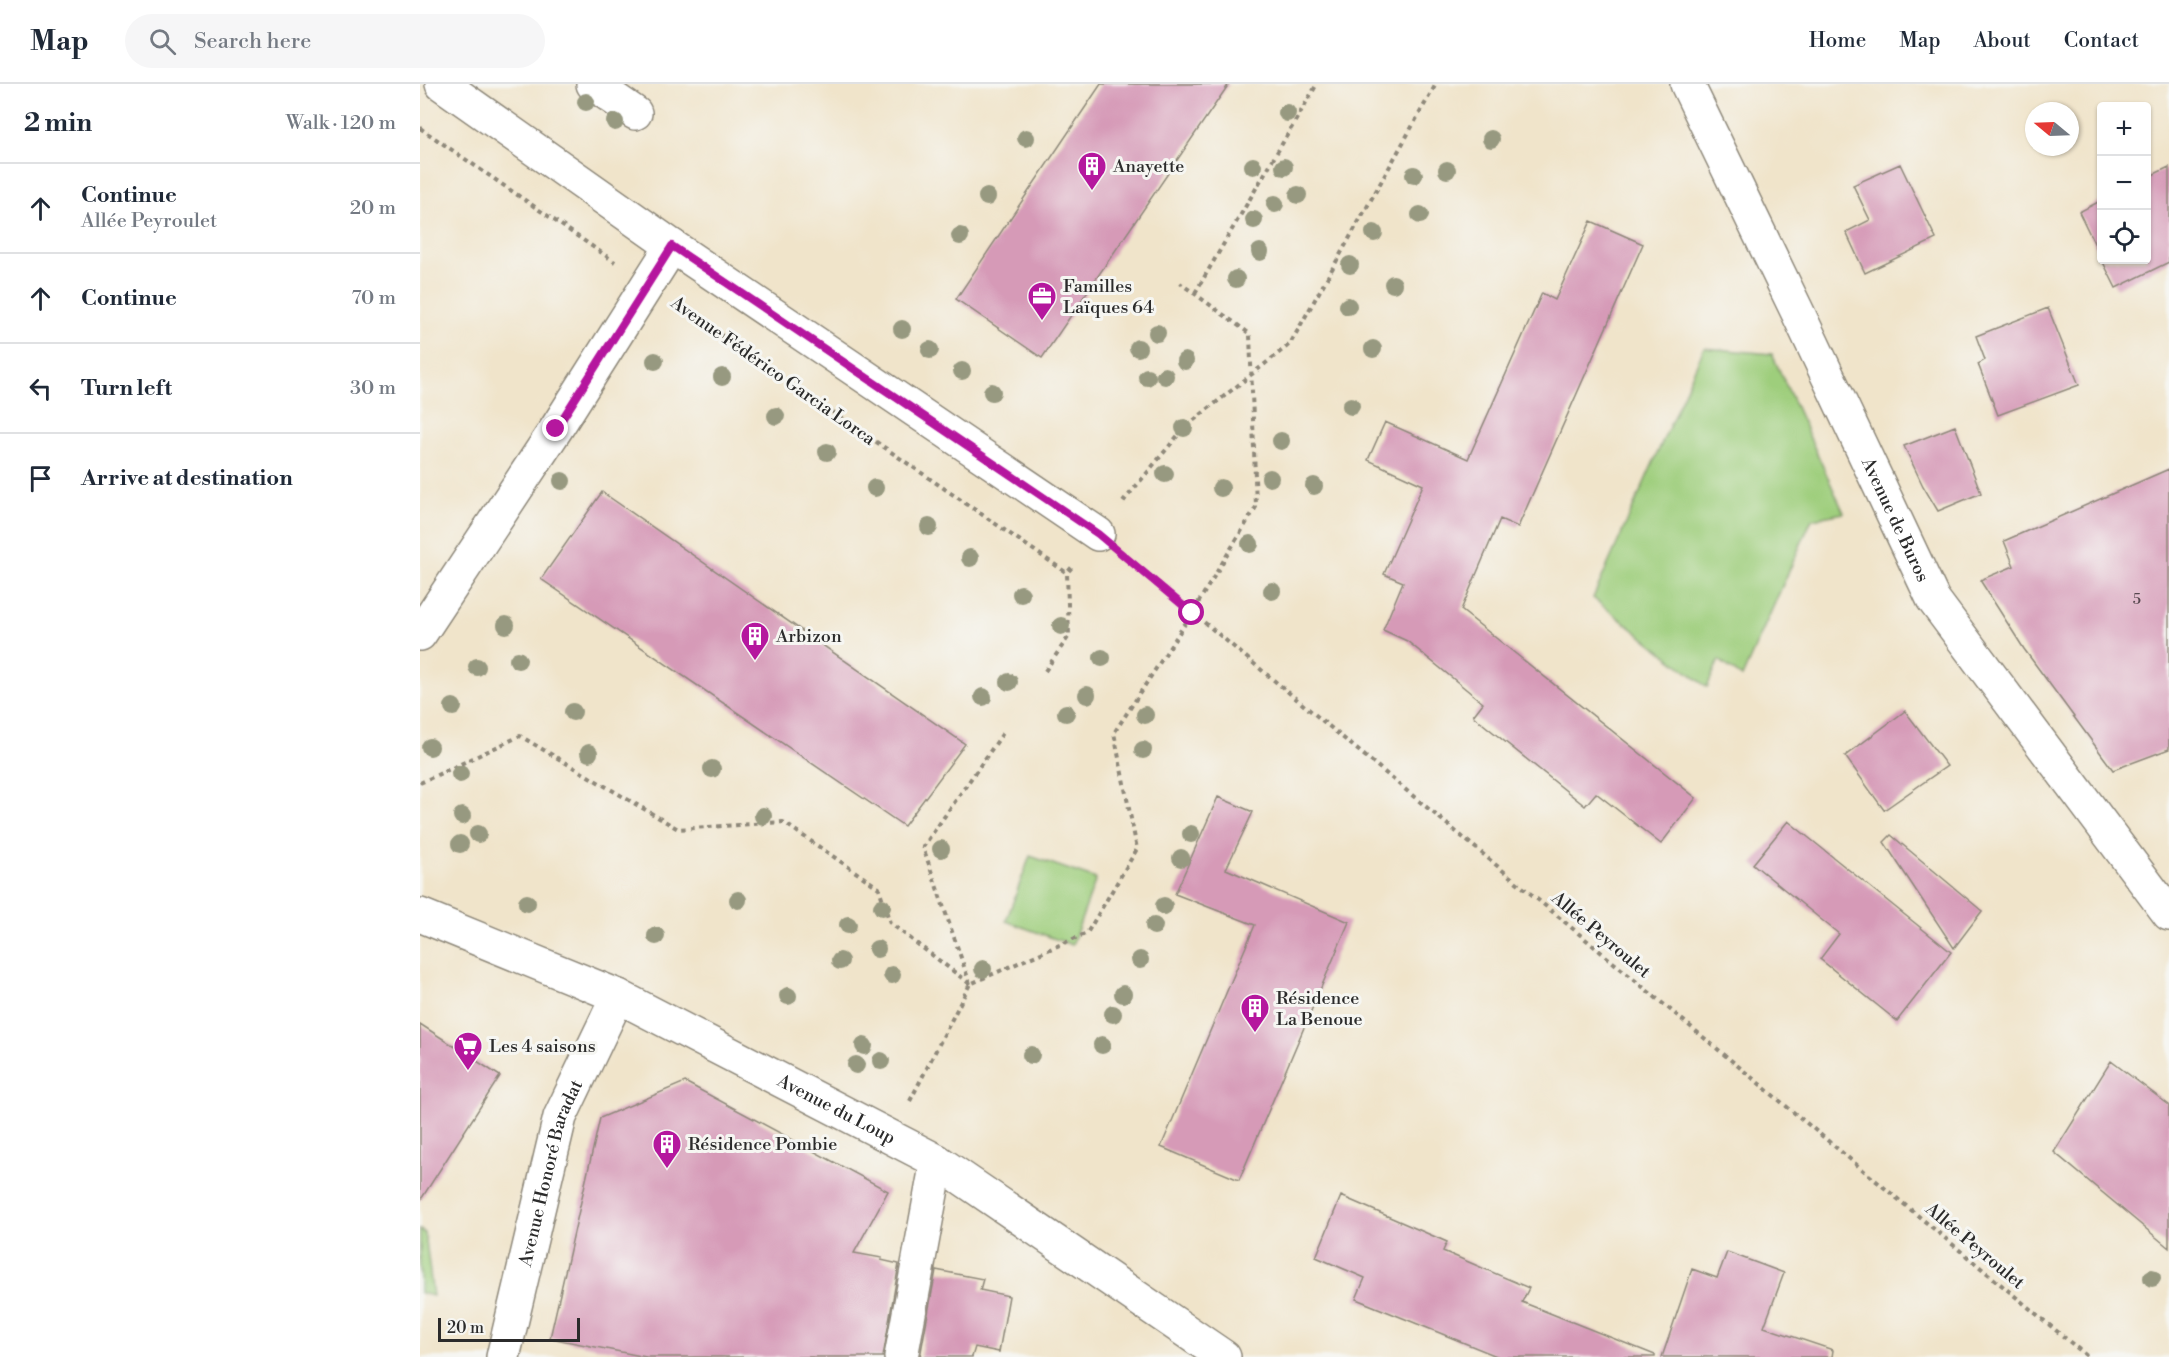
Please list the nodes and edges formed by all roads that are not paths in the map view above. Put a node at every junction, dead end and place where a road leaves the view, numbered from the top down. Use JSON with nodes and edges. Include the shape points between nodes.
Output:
{"nodes":[{"id":1,"x":442,"y":84,"type":"edge"},
{"id":2,"x":593,"y":84,"type":"edge"},
{"id":3,"x":1687,"y":84,"type":"edge"},
{"id":4,"x":635,"y":113,"type":"dead end"},
{"id":5,"x":672,"y":246,"type":"junction"},
{"id":6,"x":1098,"y":534,"type":"road end"},
{"id":7,"x":420,"y":634,"type":"edge"},
{"id":8,"x":2169,"y":914,"type":"edge"},
{"id":9,"x":420,"y":915,"type":"edge"},
{"id":10,"x":618,"y":996,"type":"junction"},
{"id":11,"x":937,"y":1161,"type":"junction"},
{"id":12,"x":503,"y":1357,"type":"edge"},
{"id":13,"x":901,"y":1357,"type":"edge"},
{"id":14,"x":1224,"y":1357,"type":"edge"}],
"edges":[{"from":1,"to":5,"type":"street"},
{"from":2,"to":4,"type":"street"},
{"from":3,"to":8,"type":"street","name":"Avenue de Buros","via":[[1933,599]]},
{"from":5,"to":6,"type":"street"},
{"from":5,"to":7,"type":"street"},
{"from":9,"to":10,"type":"street","name":"Avenue du Loup"},
{"from":10,"to":11,"type":"street","name":"Avenue du Loup"},
{"from":10,"to":12,"type":"street","name":"Avenue Honoré Baradat","via":[[560,1117]]},
{"from":11,"to":13,"type":"street"},
{"from":11,"to":14,"type":"street","name":"Avenue du Loup"}]}
